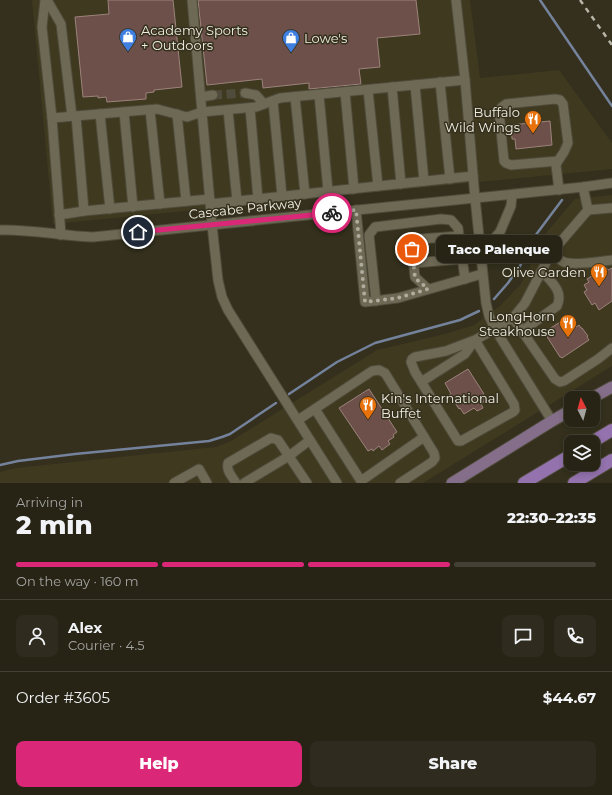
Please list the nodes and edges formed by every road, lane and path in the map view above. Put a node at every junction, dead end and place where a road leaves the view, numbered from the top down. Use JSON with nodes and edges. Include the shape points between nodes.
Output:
{"nodes":[{"id":1,"x":46,"y":0,"type":"edge"},
{"id":2,"x":192,"y":0,"type":"edge"},
{"id":3,"x":456,"y":0,"type":"edge"},
{"id":4,"x":465,"y":80,"type":"junction"},
{"id":5,"x":440,"y":82,"type":"junction"},
{"id":6,"x":415,"y":85,"type":"junction"},
{"id":7,"x":392,"y":87,"type":"junction"},
{"id":8,"x":368,"y":90,"type":"junction"},
{"id":9,"x":345,"y":92,"type":"junction"},
{"id":10,"x":245,"y":93,"type":"tunnel mouth"},
{"id":11,"x":212,"y":95,"type":"tunnel mouth"},
{"id":12,"x":319,"y":95,"type":"junction"},
{"id":13,"x":201,"y":97,"type":"junction"},
{"id":14,"x":296,"y":97,"type":"junction"},
{"id":15,"x":268,"y":103,"type":"junction"},
{"id":16,"x":250,"y":108,"type":"junction"},
{"id":17,"x":150,"y":110,"type":"junction"},
{"id":18,"x":228,"y":110,"type":"junction"},
{"id":19,"x":124,"y":112,"type":"junction"},
{"id":20,"x":202,"y":112,"type":"junction"},
{"id":21,"x":100,"y":114,"type":"junction"},
{"id":22,"x":177,"y":114,"type":"junction"},
{"id":23,"x":74,"y":116,"type":"junction"},
{"id":24,"x":52,"y":118,"type":"junction"},
{"id":25,"x":558,"y":161,"type":"junction"},
{"id":26,"x":473,"y":176,"type":"junction"},
{"id":27,"x":450,"y":179,"type":"junction"},
{"id":28,"x":424,"y":181,"type":"junction"},
{"id":29,"x":612,"y":183,"type":"edge"},
{"id":30,"x":401,"y":184,"type":"junction"},
{"id":31,"x":378,"y":186,"type":"junction"},
{"id":32,"x":583,"y":187,"type":"junction"},
{"id":33,"x":354,"y":189,"type":"junction"},
{"id":34,"x":559,"y":190,"type":"junction"},
{"id":35,"x":328,"y":191,"type":"junction"},
{"id":36,"x":305,"y":194,"type":"junction"},
{"id":37,"x":512,"y":195,"type":"junction"},
{"id":38,"x":282,"y":196,"type":"junction"},
{"id":39,"x":475,"y":198,"type":"junction"},
{"id":40,"x":258,"y":199,"type":"junction"},
{"id":41,"x":210,"y":201,"type":"junction"},
{"id":42,"x":237,"y":201,"type":"junction"},
{"id":43,"x":186,"y":202,"type":"junction"},
{"id":44,"x":160,"y":204,"type":"junction"},
{"id":45,"x":133,"y":207,"type":"junction"},
{"id":46,"x":612,"y":208,"type":"edge"},
{"id":47,"x":110,"y":209,"type":"junction"},
{"id":48,"x":356,"y":210,"type":"junction"},
{"id":49,"x":588,"y":210,"type":"junction"},
{"id":50,"x":84,"y":211,"type":"junction"},
{"id":51,"x":60,"y":215,"type":"junction"},
{"id":52,"x":212,"y":225,"type":"junction"},
{"id":53,"x":0,"y":230,"type":"edge"},
{"id":54,"x":61,"y":234,"type":"junction"},
{"id":55,"x":459,"y":236,"type":"junction"},
{"id":56,"x":480,"y":247,"type":"junction"},
{"id":57,"x":551,"y":253,"type":"junction"},
{"id":58,"x":462,"y":259,"type":"junction"},
{"id":59,"x":612,"y":260,"type":"edge"},
{"id":60,"x":414,"y":263,"type":"junction"},
{"id":61,"x":542,"y":271,"type":"junction"},
{"id":62,"x":482,"y":274,"type":"junction"},
{"id":63,"x":465,"y":279,"type":"junction"},
{"id":64,"x":428,"y":289,"type":"junction"},
{"id":65,"x":376,"y":301,"type":"junction"},
{"id":66,"x":513,"y":318,"type":"junction"},
{"id":67,"x":495,"y":329,"type":"junction"},
{"id":68,"x":522,"y":331,"type":"junction"},
{"id":69,"x":475,"y":340,"type":"junction"},
{"id":70,"x":612,"y":348,"type":"edge"},
{"id":71,"x":422,"y":382,"type":"junction"},
{"id":72,"x":612,"y":387,"type":"edge"},
{"id":73,"x":600,"y":394,"type":"edge"},
{"id":74,"x":315,"y":409,"type":"junction"},
{"id":75,"x":564,"y":414,"type":"edge"},
{"id":76,"x":298,"y":420,"type":"junction"},
{"id":77,"x":552,"y":420,"type":"junction"},
{"id":78,"x":612,"y":430,"type":"edge"},
{"id":79,"x":424,"y":437,"type":"junction"},
{"id":80,"x":600,"y":437,"type":"edge"},
{"id":81,"x":310,"y":440,"type":"junction"},
{"id":82,"x":288,"y":456,"type":"junction"},
{"id":83,"x":564,"y":459,"type":"edge"},
{"id":84,"x":612,"y":460,"type":"edge"},
{"id":85,"x":360,"y":482,"type":"edge"},
{"id":86,"x":174,"y":483,"type":"edge"},
{"id":87,"x":207,"y":483,"type":"edge"},
{"id":88,"x":236,"y":483,"type":"edge"},
{"id":89,"x":244,"y":483,"type":"edge"},
{"id":90,"x":307,"y":483,"type":"edge"},
{"id":91,"x":337,"y":483,"type":"edge"},
{"id":92,"x":400,"y":483,"type":"edge"},
{"id":93,"x":452,"y":483,"type":"edge"},
{"id":94,"x":524,"y":483,"type":"edge"},
{"id":95,"x":574,"y":483,"type":"edge"}],
"edges":[{"from":1,"to":23,"type":"street","via":[[61,24]]},
{"from":1,"to":24,"type":"street","via":[[42,27]]},
{"from":2,"to":13,"type":"street"},
{"from":3,"to":4,"type":"street"},
{"from":4,"to":5,"type":"street"},
{"from":4,"to":26,"type":"street"},
{"from":5,"to":6,"type":"street"},
{"from":5,"to":27,"type":"street"},
{"from":6,"to":7,"type":"street"},
{"from":6,"to":28,"type":"street"},
{"from":7,"to":8,"type":"street"},
{"from":7,"to":30,"type":"street"},
{"from":8,"to":9,"type":"street"},
{"from":8,"to":31,"type":"street"},
{"from":9,"to":12,"type":"street"},
{"from":9,"to":33,"type":"street"},
{"from":10,"to":15,"type":"street","via":[[256,95]]},
{"from":11,"to":13,"type":"street"},
{"from":12,"to":14,"type":"street"},
{"from":12,"to":35,"type":"street"},
{"from":13,"to":20,"type":"street"},
{"from":14,"to":15,"type":"street","via":[[280,98]]},
{"from":14,"to":36,"type":"street"},
{"from":15,"to":16,"type":"street"},
{"from":15,"to":38,"type":"street"},
{"from":16,"to":18,"type":"street"},
{"from":16,"to":40,"type":"street"},
{"from":17,"to":19,"type":"street"},
{"from":17,"to":22,"type":"street","via":[[157,109]]},
{"from":17,"to":44,"type":"street"},
{"from":18,"to":20,"type":"street"},
{"from":18,"to":42,"type":"street"},
{"from":19,"to":21,"type":"street"},
{"from":19,"to":45,"type":"street"},
{"from":20,"to":22,"type":"street","via":[[188,117]]},
{"from":20,"to":41,"type":"street"},
{"from":21,"to":23,"type":"street"},
{"from":21,"to":47,"type":"street"},
{"from":22,"to":43,"type":"street"},
{"from":23,"to":24,"type":"street"},
{"from":23,"to":50,"type":"street"},
{"from":24,"to":51,"type":"street"},
{"from":25,"to":25,"type":"street","via":[[568,143],[563,104],[560,100],[555,98],[506,104],[502,107],[499,111],[506,163],[511,165]]},
{"from":25,"to":34,"type":"street","via":[[556,165]]},
{"from":26,"to":27,"type":"street"},
{"from":26,"to":39,"type":"street"},
{"from":27,"to":28,"type":"street"},
{"from":28,"to":30,"type":"street"},
{"from":29,"to":32,"type":"street","name":"Cascabe Parkway"},
{"from":30,"to":31,"type":"street"},
{"from":31,"to":33,"type":"street"},
{"from":32,"to":34,"type":"street","name":"Cascabe Parkway"},
{"from":32,"to":49,"type":"street"},
{"from":33,"to":35,"type":"street"},
{"from":34,"to":37,"type":"street","name":"Cascabe Parkway"},
{"from":35,"to":36,"type":"street"},
{"from":36,"to":38,"type":"street"},
{"from":37,"to":39,"type":"street","name":"Cascabe Parkway"},
{"from":37,"to":56,"type":"street","via":[[511,206],[500,232],[491,242]]},
{"from":38,"to":40,"type":"street"},
{"from":39,"to":48,"type":"street","name":"Cascabe Parkway"},
{"from":39,"to":56,"type":"street"},
{"from":40,"to":42,"type":"street"},
{"from":41,"to":42,"type":"street"},
{"from":41,"to":43,"type":"street"},
{"from":41,"to":52,"type":"street"},
{"from":43,"to":44,"type":"street"},
{"from":44,"to":45,"type":"street"},
{"from":45,"to":47,"type":"street"},
{"from":46,"to":49,"type":"street"},
{"from":47,"to":50,"type":"street"},
{"from":48,"to":52,"type":"street","name":"Cascabe Parkway"},
{"from":48,"to":65,"type":"street","via":[[365,302]]},
{"from":49,"to":57,"type":"street"},
{"from":50,"to":51,"type":"street"},
{"from":51,"to":54,"type":"street"},
{"from":52,"to":54,"type":"street","name":"Cascabe Parkway","via":[[93,237]]},
{"from":52,"to":76,"type":"street","via":[[222,297]]},
{"from":53,"to":54,"type":"street","name":"Cascabe Parkway"},
{"from":55,"to":58,"type":"street"},
{"from":55,"to":60,"type":"street","via":[[420,239],[414,243],[412,249]]},
{"from":55,"to":65,"type":"street","via":[[458,228],[451,220],[375,227],[369,235]]},
{"from":56,"to":62,"type":"street"},
{"from":57,"to":59,"type":"street","via":[[566,263]]},
{"from":57,"to":61,"type":"street"},
{"from":58,"to":60,"type":"street"},
{"from":58,"to":63,"type":"street"},
{"from":60,"to":64,"type":"street","via":[[415,278]]},
{"from":61,"to":66,"type":"street","via":[[525,303]]},
{"from":61,"to":68,"type":"street","via":[[557,288],[559,300],[557,306]]},
{"from":62,"to":63,"type":"street"},
{"from":62,"to":67,"type":"street","via":[[489,316]]},
{"from":63,"to":64,"type":"street"},
{"from":64,"to":65,"type":"street","via":[[398,298]]},
{"from":66,"to":67,"type":"street"},
{"from":66,"to":68,"type":"street"},
{"from":67,"to":69,"type":"street"},
{"from":67,"to":77,"type":"street"},
{"from":68,"to":70,"type":"street","via":[[555,379],[560,382]]},
{"from":69,"to":71,"type":"street","via":[[465,354]]},
{"from":69,"to":71,"type":"street","via":[[446,351],[412,359],[415,372]]},
{"from":69,"to":71,"type":"street","via":[[514,404],[514,412],[458,442]]},
{"from":72,"to":73,"type":"main road"},
{"from":74,"to":76,"type":"street"},
{"from":74,"to":79,"type":"street","via":[[372,371],[379,370],[385,374]]},
{"from":74,"to":85,"type":"street"},
{"from":75,"to":77,"type":"main road"},
{"from":76,"to":81,"type":"street"},
{"from":77,"to":93,"type":"main road"},
{"from":78,"to":80,"type":"highway"},
{"from":79,"to":85,"type":"street"},
{"from":79,"to":92,"type":"street","via":[[434,453],[432,462]]},
{"from":81,"to":82,"type":"street"},
{"from":81,"to":91,"type":"street"},
{"from":82,"to":88,"type":"street","via":[[278,440],[271,438],[228,463],[227,468]]},
{"from":82,"to":89,"type":"street"},
{"from":82,"to":90,"type":"street"},
{"from":83,"to":94,"type":"highway"},
{"from":84,"to":95,"type":"highway"},
{"from":86,"to":87,"type":"street","via":[[199,469]]}]}
